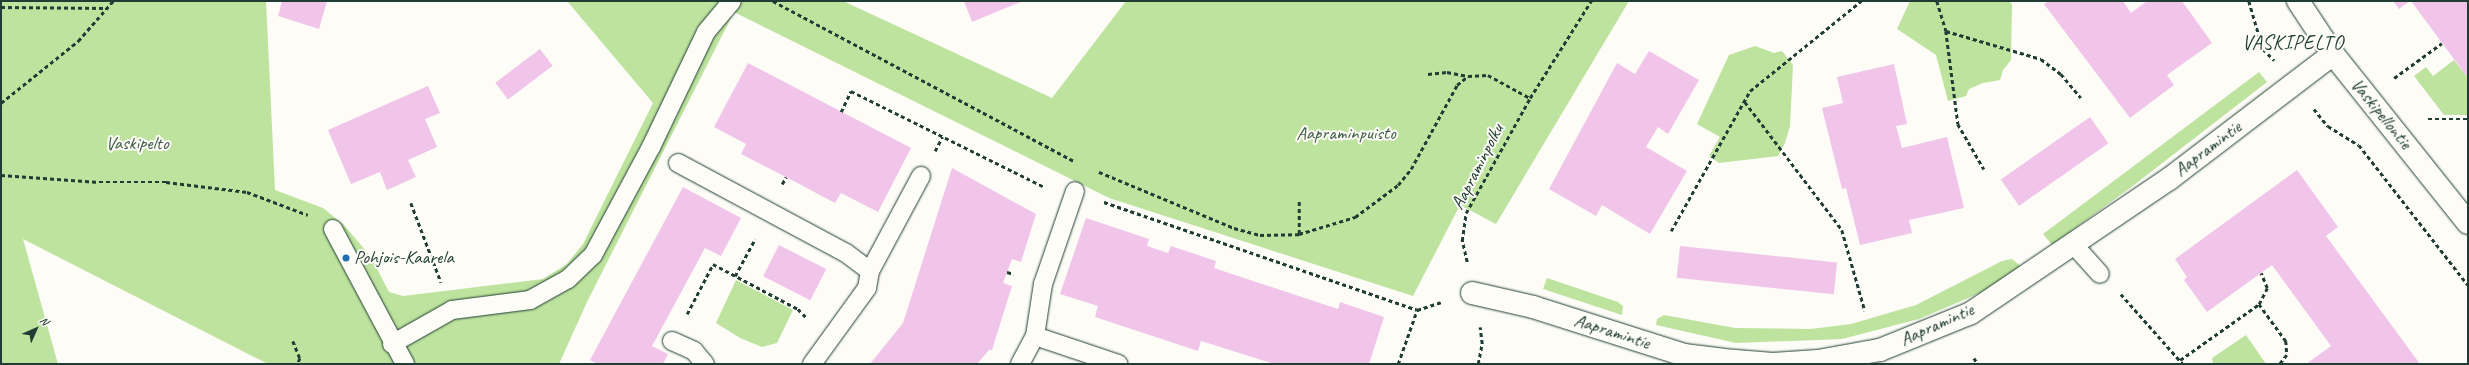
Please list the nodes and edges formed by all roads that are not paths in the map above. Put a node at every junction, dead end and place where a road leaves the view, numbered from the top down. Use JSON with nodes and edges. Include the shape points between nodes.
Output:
{"nodes":[{"id":1,"x":732,"y":1,"type":"edge"},
{"id":2,"x":2298,"y":1,"type":"edge"},
{"id":3,"x":2333,"y":54,"type":"junction"},
{"id":4,"x":678,"y":163,"type":"dead end"},
{"id":5,"x":921,"y":176,"type":"dead end"},
{"id":6,"x":1075,"y":192,"type":"road end"},
{"id":7,"x":2468,"y":223,"type":"edge"},
{"id":8,"x":333,"y":229,"type":"road end"},
{"id":9,"x":2073,"y":244,"type":"junction"},
{"id":10,"x":870,"y":270,"type":"junction"},
{"id":11,"x":2100,"y":274,"type":"road end"},
{"id":12,"x":1472,"y":293,"type":"road end"},
{"id":13,"x":1035,"y":336,"type":"junction"},
{"id":14,"x":672,"y":341,"type":"road end"},
{"id":15,"x":392,"y":344,"type":"junction"},
{"id":16,"x":404,"y":364,"type":"edge"},
{"id":17,"x":705,"y":364,"type":"edge"},
{"id":18,"x":812,"y":364,"type":"edge"},
{"id":19,"x":1020,"y":364,"type":"edge"},
{"id":20,"x":1118,"y":364,"type":"edge"}],
"edges":[{"from":1,"to":15,"type":"lane","via":[[706,32],[651,147],[593,255],[568,279],[530,300],[452,310]]},
{"from":2,"to":3,"type":"street","name":"Vaskipellontie"},
{"from":3,"to":7,"type":"street","name":"Vaskipellontie"},
{"from":3,"to":9,"type":"street","name":"Aapramintie","via":[[2169,179]]},
{"from":4,"to":10,"type":"lane","via":[[846,253]]},
{"from":5,"to":10,"type":"lane"},
{"from":6,"to":13,"type":"lane","via":[[1043,284]]},
{"from":8,"to":15,"type":"lane"},
{"from":9,"to":11,"type":"lane"},
{"from":9,"to":12,"type":"street","name":"Aapramintie","via":[[1971,313],[1880,350],[1818,361],[1773,364],[1684,354],[1533,307]]},
{"from":10,"to":18,"type":"lane","via":[[867,288],[829,344]]},
{"from":13,"to":19,"type":"lane"},
{"from":13,"to":20,"type":"lane"},
{"from":14,"to":17,"type":"lane","via":[[694,351]]},
{"from":15,"to":16,"type":"lane"}]}
